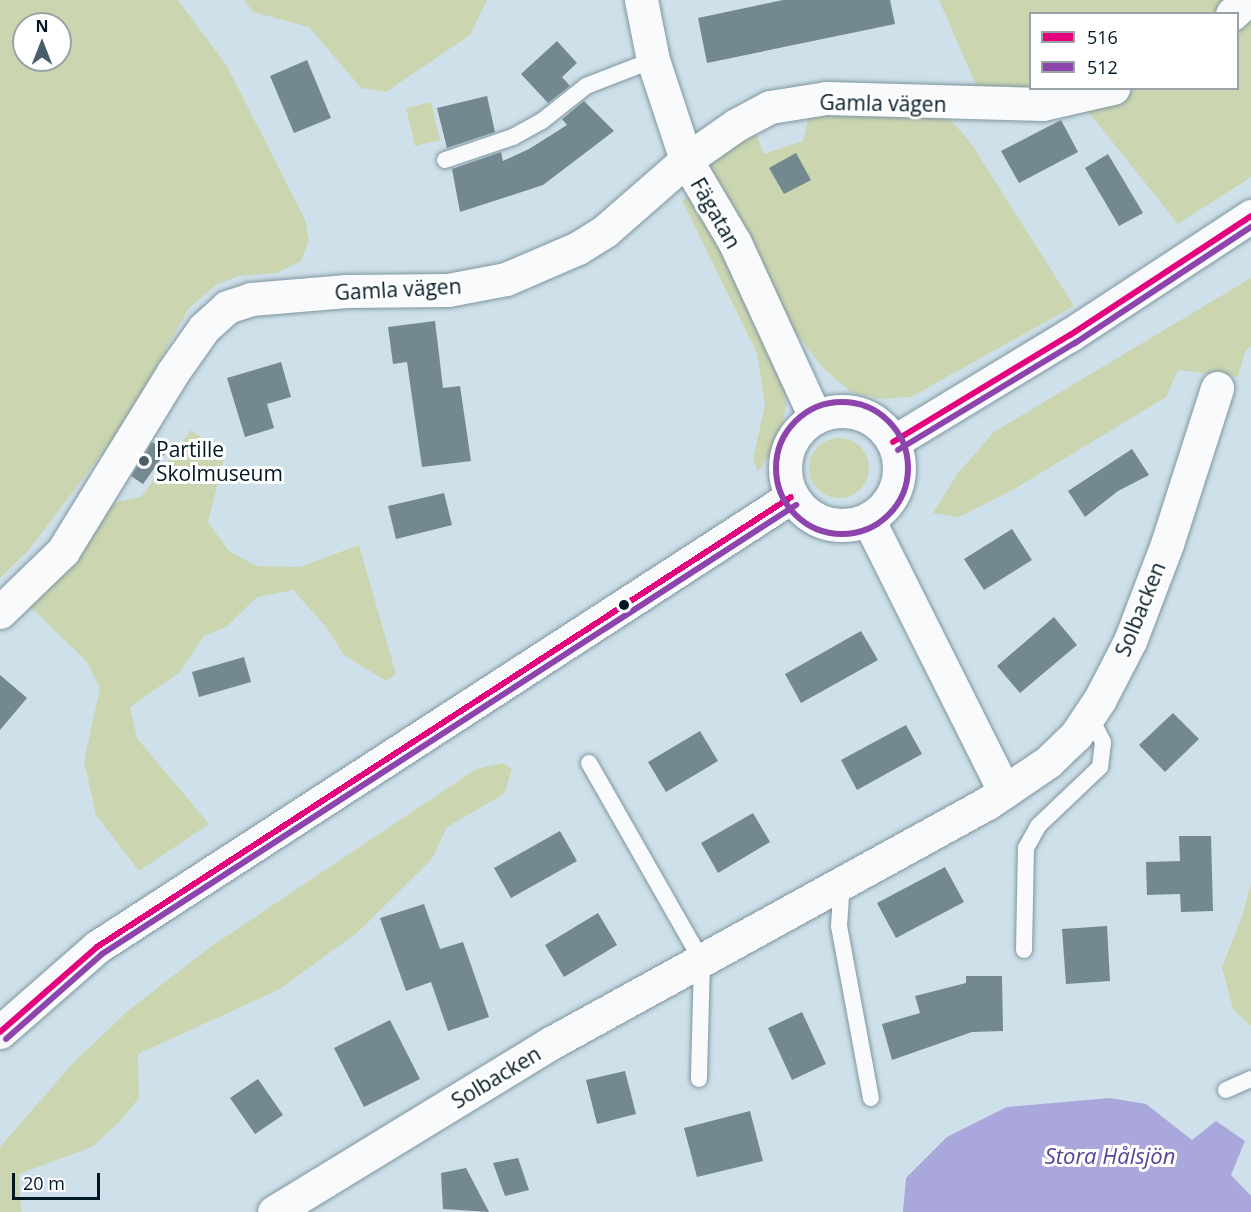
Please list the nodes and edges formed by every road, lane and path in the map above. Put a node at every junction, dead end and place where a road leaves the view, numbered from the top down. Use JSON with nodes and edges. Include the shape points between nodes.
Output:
{"nodes":[{"id":1,"x":641,"y":0,"type":"edge"},
{"id":2,"x":1247,"y":0,"type":"edge"},
{"id":3,"x":1234,"y":12,"type":"edge"},
{"id":4,"x":653,"y":60,"type":"junction"},
{"id":5,"x":1104,"y":90,"type":"edge"},
{"id":6,"x":445,"y":160,"type":"dead end"},
{"id":7,"x":686,"y":160,"type":"junction"},
{"id":8,"x":1251,"y":216,"type":"edge"},
{"id":9,"x":1217,"y":388,"type":"dead end"},
{"id":10,"x":815,"y":417,"type":"junction"},
{"id":11,"x":893,"y":442,"type":"junction"},
{"id":12,"x":791,"y":497,"type":"junction"},
{"id":13,"x":867,"y":519,"type":"junction"},
{"id":14,"x":0,"y":612,"type":"edge"},
{"id":15,"x":1089,"y":715,"type":"junction"},
{"id":16,"x":589,"y":764,"type":"dead end"},
{"id":17,"x":1005,"y":792,"type":"junction"},
{"id":18,"x":842,"y":882,"type":"junction"},
{"id":19,"x":1024,"y":950,"type":"dead end"},
{"id":20,"x":702,"y":961,"type":"junction"},
{"id":21,"x":0,"y":1032,"type":"edge"},
{"id":22,"x":699,"y":1079,"type":"dead end"},
{"id":23,"x":1251,"y":1079,"type":"edge"},
{"id":24,"x":1226,"y":1090,"type":"dead end"},
{"id":25,"x":871,"y":1098,"type":"dead end"},
{"id":26,"x":274,"y":1212,"type":"edge"}],
"edges":[{"from":1,"to":4,"type":"street","name":"Fägatan"},
{"from":2,"to":3,"type":"street"},
{"from":4,"to":6,"type":"lane","via":[[586,86],[513,137]]},
{"from":4,"to":7,"type":"street","name":"Fägatan"},
{"from":5,"to":7,"type":"street","name":"Gamla vägen","via":[[1043,104],[826,98],[770,107]]},
{"from":7,"to":10,"type":"street","name":"Fägatan","via":[[735,243]]},
{"from":7,"to":14,"type":"street","name":"Gamla vägen","via":[[587,243],[506,279],[448,290],[347,291],[251,299],[227,307],[204,328],[174,372],[63,551]]},
{"from":8,"to":11,"type":"street","via":[[1070,335]]},
{"from":9,"to":15,"type":"street","name":"Solbacken","via":[[1167,544],[1130,641]]},
{"from":10,"to":11,"type":"street","via":[[841,411],[859,414],[882,428]]},
{"from":10,"to":12,"type":"street","via":[[801,428],[788,450],[785,476]]},
{"from":11,"to":13,"type":"street","via":[[899,464],[896,486],[885,505]]},
{"from":12,"to":13,"type":"street","via":[[805,512],[827,523],[844,525]]},
{"from":12,"to":21,"type":"street","via":[[97,947]]},
{"from":13,"to":17,"type":"street"},
{"from":15,"to":17,"type":"street","name":"Solbacken","via":[[1076,735],[1048,762]]},
{"from":15,"to":19,"type":"lane","via":[[1103,742],[1100,767],[1038,826],[1026,848]]},
{"from":16,"to":20,"type":"lane"},
{"from":17,"to":18,"type":"street","name":"Solbacken"},
{"from":18,"to":20,"type":"street","name":"Solbacken"},
{"from":18,"to":25,"type":"lane","via":[[839,926]]},
{"from":20,"to":22,"type":"lane"},
{"from":20,"to":26,"type":"street","name":"Solbacken","via":[[549,1044]]},
{"from":23,"to":24,"type":"lane"}]}
